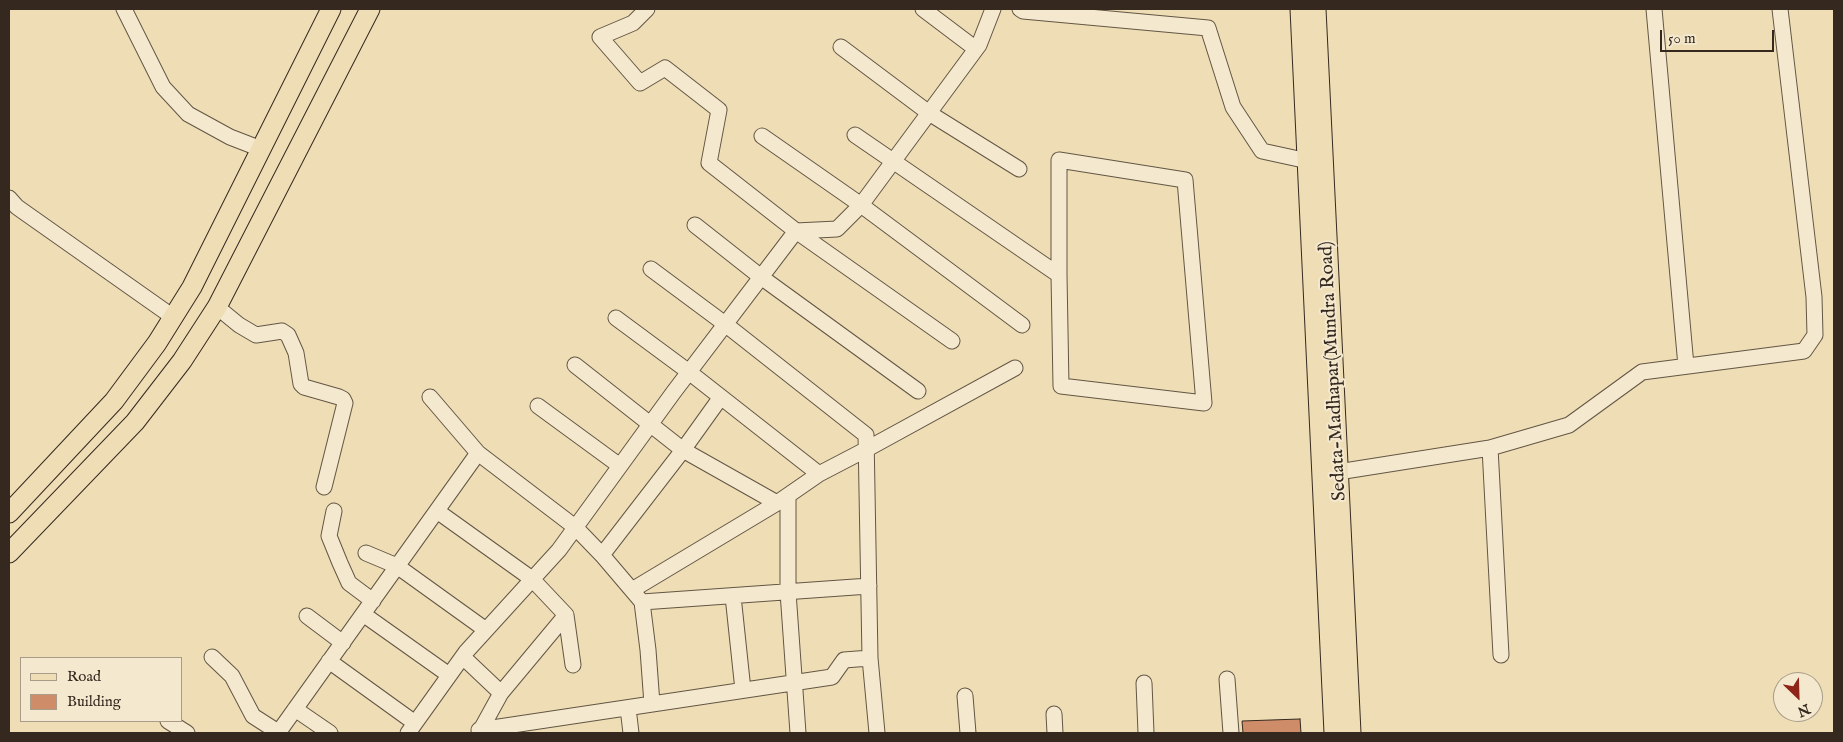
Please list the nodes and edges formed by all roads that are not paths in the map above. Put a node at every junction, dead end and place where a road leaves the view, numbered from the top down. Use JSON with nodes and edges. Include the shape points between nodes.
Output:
{"nodes":[{"id":1,"x":124,"y":9,"type":"edge"},
{"id":2,"x":331,"y":9,"type":"edge"},
{"id":3,"x":370,"y":9,"type":"edge"},
{"id":4,"x":647,"y":9,"type":"edge"},
{"id":5,"x":923,"y":9,"type":"edge"},
{"id":6,"x":993,"y":9,"type":"edge"},
{"id":7,"x":1020,"y":9,"type":"edge"},
{"id":8,"x":1300,"y":9,"type":"edge"},
{"id":9,"x":1316,"y":9,"type":"edge"},
{"id":10,"x":1654,"y":9,"type":"edge"},
{"id":11,"x":1780,"y":9,"type":"edge"},
{"id":12,"x":841,"y":47,"type":"dead end"},
{"id":13,"x":976,"y":49,"type":"junction"},
{"id":14,"x":929,"y":113,"type":"junction"},
{"id":15,"x":855,"y":135,"type":"dead end"},
{"id":16,"x":762,"y":136,"type":"dead end"},
{"id":17,"x":261,"y":149,"type":"junction"},
{"id":18,"x":1308,"y":161,"type":"junction"},
{"id":19,"x":892,"y":162,"type":"junction"},
{"id":20,"x":1019,"y":169,"type":"dead end"},
{"id":21,"x":9,"y":198,"type":"edge"},
{"id":22,"x":861,"y":205,"type":"junction"},
{"id":23,"x":694,"y":226,"type":"dead end"},
{"id":24,"x":796,"y":231,"type":"junction"},
{"id":25,"x":651,"y":269,"type":"dead end"},
{"id":26,"x":1059,"y":275,"type":"junction"},
{"id":27,"x":761,"y":277,"type":"junction"},
{"id":28,"x":217,"y":307,"type":"junction"},
{"id":29,"x":173,"y":317,"type":"junction"},
{"id":30,"x":616,"y":318,"type":"dead end"},
{"id":31,"x":725,"y":324,"type":"junction"},
{"id":32,"x":1022,"y":325,"type":"dead end"},
{"id":33,"x":952,"y":341,"type":"dead end"},
{"id":34,"x":575,"y":365,"type":"dead end"},
{"id":35,"x":1686,"y":366,"type":"junction"},
{"id":36,"x":1015,"y":368,"type":"dead end"},
{"id":37,"x":689,"y":372,"type":"junction"},
{"id":38,"x":918,"y":391,"type":"dead end"},
{"id":39,"x":430,"y":397,"type":"dead end"},
{"id":40,"x":721,"y":397,"type":"junction"},
{"id":41,"x":538,"y":406,"type":"dead end"},
{"id":42,"x":650,"y":424,"type":"junction"},
{"id":43,"x":1490,"y":448,"type":"junction"},
{"id":44,"x":867,"y":449,"type":"junction"},
{"id":45,"x":684,"y":450,"type":"junction"},
{"id":46,"x":478,"y":453,"type":"junction"},
{"id":47,"x":620,"y":466,"type":"junction"},
{"id":48,"x":1338,"y":472,"type":"junction"},
{"id":49,"x":819,"y":474,"type":"junction"},
{"id":50,"x":324,"y":487,"type":"dead end"},
{"id":51,"x":783,"y":499,"type":"junction"},
{"id":52,"x":437,"y":511,"type":"junction"},
{"id":53,"x":334,"y":512,"type":"dead end"},
{"id":54,"x":9,"y":513,"type":"edge"},
{"id":55,"x":575,"y":528,"type":"junction"},
{"id":56,"x":9,"y":553,"type":"edge"},
{"id":57,"x":366,"y":553,"type":"dead end"},
{"id":58,"x":602,"y":555,"type":"junction"},
{"id":59,"x":397,"y":566,"type":"junction"},
{"id":60,"x":532,"y":579,"type":"junction"},
{"id":61,"x":870,"y":586,"type":"junction"},
{"id":62,"x":788,"y":592,"type":"junction"},
{"id":63,"x":637,"y":596,"type":"junction"},
{"id":64,"x":733,"y":596,"type":"junction"},
{"id":65,"x":373,"y":600,"type":"junction"},
{"id":66,"x":363,"y":614,"type":"junction"},
{"id":67,"x":566,"y":615,"type":"junction"},
{"id":68,"x":307,"y":616,"type":"dead end"},
{"id":69,"x":486,"y":630,"type":"junction"},
{"id":70,"x":343,"y":643,"type":"junction"},
{"id":71,"x":1501,"y":655,"type":"dead end"},
{"id":72,"x":212,"y":657,"type":"dead end"},
{"id":73,"x":463,"y":657,"type":"junction"},
{"id":74,"x":870,"y":658,"type":"junction"},
{"id":75,"x":330,"y":661,"type":"junction"},
{"id":76,"x":573,"y":665,"type":"dead end"},
{"id":77,"x":449,"y":675,"type":"junction"},
{"id":78,"x":1227,"y":679,"type":"dead end"},
{"id":79,"x":794,"y":683,"type":"junction"},
{"id":80,"x":1144,"y":683,"type":"dead end"},
{"id":81,"x":743,"y":690,"type":"junction"},
{"id":82,"x":501,"y":693,"type":"junction"},
{"id":83,"x":965,"y":696,"type":"dead end"},
{"id":84,"x":652,"y":704,"type":"junction"},
{"id":85,"x":628,"y":708,"type":"junction"},
{"id":86,"x":295,"y":709,"type":"junction"},
{"id":87,"x":1054,"y":714,"type":"dead end"},
{"id":88,"x":170,"y":722,"type":"edge"},
{"id":89,"x":411,"y":728,"type":"edge"},
{"id":90,"x":479,"y":732,"type":"edge"},
{"id":91,"x":187,"y":733,"type":"edge"},
{"id":92,"x":278,"y":733,"type":"edge"},
{"id":93,"x":330,"y":733,"type":"edge"},
{"id":94,"x":631,"y":733,"type":"edge"},
{"id":95,"x":798,"y":733,"type":"edge"},
{"id":96,"x":877,"y":733,"type":"edge"},
{"id":97,"x":968,"y":733,"type":"edge"},
{"id":98,"x":1055,"y":733,"type":"edge"},
{"id":99,"x":1146,"y":733,"type":"edge"},
{"id":100,"x":1231,"y":733,"type":"edge"},
{"id":101,"x":1334,"y":733,"type":"edge"},
{"id":102,"x":1351,"y":733,"type":"edge"}],
"edges":[{"from":1,"to":17,"type":"street","via":[[163,87],[188,114],[230,137]]},
{"from":2,"to":17,"type":"main road"},
{"from":3,"to":28,"type":"main road"},
{"from":4,"to":24,"type":"street","via":[[633,23],[600,37],[640,83],[665,68],[719,110],[709,163]]},
{"from":5,"to":13,"type":"street"},
{"from":6,"to":13,"type":"street"},
{"from":7,"to":18,"type":"street","via":[[1208,28],[1233,108],[1262,151]]},
{"from":8,"to":18,"type":"main road","name":"Sedata-Madhapar(Mundra Road)"},
{"from":9,"to":48,"type":"main road","name":"Sedata-Madhapar(Mundra Road)"},
{"from":10,"to":35,"type":"street"},
{"from":11,"to":35,"type":"street","via":[[1814,297],[1815,335],[1804,351]]},
{"from":12,"to":14,"type":"street"},
{"from":13,"to":14,"type":"street"},
{"from":14,"to":19,"type":"street"},
{"from":14,"to":20,"type":"street"},
{"from":15,"to":19,"type":"street"},
{"from":16,"to":22,"type":"street"},
{"from":17,"to":29,"type":"main road","via":[[192,287]]},
{"from":18,"to":101,"type":"main road","name":"Sedata-Madhapar(Mundra Road)"},
{"from":19,"to":22,"type":"street"},
{"from":19,"to":26,"type":"street"},
{"from":21,"to":29,"type":"street","via":[[17,207]]},
{"from":22,"to":24,"type":"street","via":[[837,229]]},
{"from":22,"to":32,"type":"street"},
{"from":23,"to":27,"type":"street"},
{"from":24,"to":27,"type":"street"},
{"from":24,"to":33,"type":"street"},
{"from":25,"to":31,"type":"street"},
{"from":26,"to":26,"type":"street","via":[[1059,160],[1185,180],[1204,404],[1061,386]]},
{"from":27,"to":31,"type":"street"},
{"from":27,"to":38,"type":"street"},
{"from":28,"to":50,"type":"street","via":[[256,335],[282,332],[288,335],[296,353],[301,384],[343,399],[345,403]]},
{"from":28,"to":56,"type":"main road","via":[[182,361],[135,422]]},
{"from":29,"to":54,"type":"main road","via":[[114,401]]},
{"from":30,"to":37,"type":"street"},
{"from":31,"to":37,"type":"street"},
{"from":31,"to":44,"type":"street","via":[[866,435]]},
{"from":34,"to":42,"type":"street"},
{"from":35,"to":43,"type":"street","via":[[1642,372],[1569,425]]},
{"from":36,"to":44,"type":"street"},
{"from":37,"to":40,"type":"street"},
{"from":37,"to":42,"type":"street"},
{"from":39,"to":46,"type":"street"},
{"from":40,"to":45,"type":"street"},
{"from":40,"to":49,"type":"street"},
{"from":41,"to":47,"type":"street"},
{"from":42,"to":45,"type":"street"},
{"from":42,"to":47,"type":"street"},
{"from":43,"to":48,"type":"street"},
{"from":43,"to":71,"type":"street"},
{"from":44,"to":49,"type":"street"},
{"from":44,"to":61,"type":"street"},
{"from":45,"to":51,"type":"street"},
{"from":45,"to":58,"type":"street"},
{"from":46,"to":52,"type":"street"},
{"from":46,"to":55,"type":"street"},
{"from":47,"to":55,"type":"street"},
{"from":48,"to":102,"type":"main road","name":"Sedata-Madhapar(Mundra Road)"},
{"from":49,"to":51,"type":"street"},
{"from":51,"to":62,"type":"street"},
{"from":51,"to":63,"type":"street"},
{"from":52,"to":59,"type":"street"},
{"from":52,"to":60,"type":"street"},
{"from":53,"to":65,"type":"street","via":[[329,536],[340,564],[349,584]]},
{"from":55,"to":58,"type":"street"},
{"from":55,"to":60,"type":"street"},
{"from":57,"to":59,"type":"street"},
{"from":58,"to":63,"type":"street"},
{"from":59,"to":65,"type":"street"},
{"from":59,"to":69,"type":"street"},
{"from":60,"to":67,"type":"street"},
{"from":60,"to":69,"type":"street"},
{"from":61,"to":62,"type":"street"},
{"from":61,"to":74,"type":"street"},
{"from":62,"to":64,"type":"street"},
{"from":62,"to":79,"type":"street"},
{"from":63,"to":64,"type":"street"},
{"from":63,"to":84,"type":"street","via":[[648,650]]},
{"from":64,"to":81,"type":"street"},
{"from":65,"to":66,"type":"street"},
{"from":66,"to":70,"type":"street"},
{"from":66,"to":77,"type":"street"},
{"from":67,"to":76,"type":"street"},
{"from":67,"to":82,"type":"street"},
{"from":68,"to":70,"type":"street"},
{"from":69,"to":73,"type":"street"},
{"from":70,"to":75,"type":"street"},
{"from":72,"to":92,"type":"street","via":[[232,676],[253,716]]},
{"from":73,"to":77,"type":"street"},
{"from":73,"to":82,"type":"street"},
{"from":74,"to":79,"type":"street","via":[[844,660],[832,677]]},
{"from":74,"to":96,"type":"street"},
{"from":75,"to":86,"type":"street"},
{"from":75,"to":89,"type":"street"},
{"from":77,"to":89,"type":"street"},
{"from":78,"to":100,"type":"street"},
{"from":79,"to":81,"type":"street"},
{"from":79,"to":95,"type":"street"},
{"from":80,"to":99,"type":"street"},
{"from":81,"to":84,"type":"street"},
{"from":82,"to":90,"type":"street"},
{"from":83,"to":97,"type":"street"},
{"from":84,"to":85,"type":"street"},
{"from":85,"to":90,"type":"street"},
{"from":85,"to":94,"type":"street"},
{"from":86,"to":92,"type":"street"},
{"from":86,"to":93,"type":"street"},
{"from":87,"to":98,"type":"street"},
{"from":88,"to":91,"type":"street"}]}
